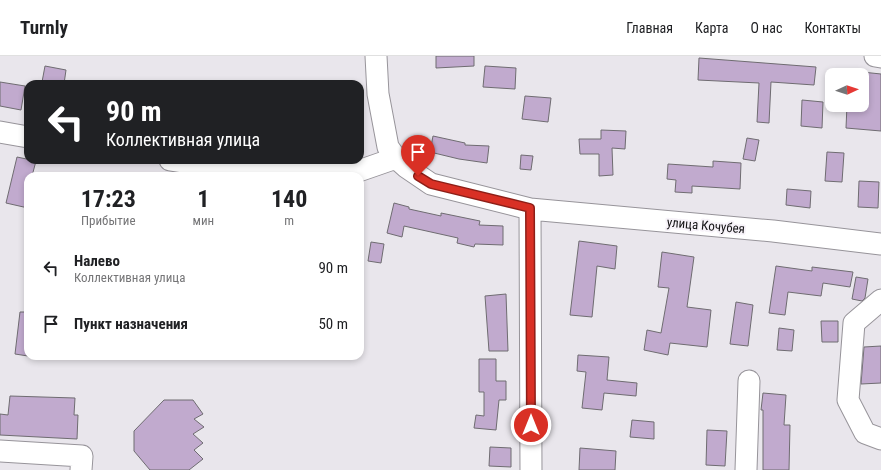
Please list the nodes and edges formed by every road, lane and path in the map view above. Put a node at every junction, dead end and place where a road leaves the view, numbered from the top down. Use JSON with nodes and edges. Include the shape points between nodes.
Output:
{"nodes":[{"id":1,"x":376,"y":56,"type":"edge"},
{"id":2,"x":875,"y":56,"type":"edge"},
{"id":3,"x":881,"y":57,"type":"edge"},
{"id":4,"x":0,"y":132,"type":"edge"},
{"id":5,"x":24,"y":136,"type":"edge"},
{"id":6,"x":396,"y":158,"type":"junction"},
{"id":7,"x":195,"y":164,"type":"edge"},
{"id":8,"x":319,"y":172,"type":"edge"},
{"id":9,"x":356,"y":172,"type":"edge"},
{"id":10,"x":530,"y":208,"type":"junction"},
{"id":11,"x":881,"y":244,"type":"edge"},
{"id":12,"x":881,"y":300,"type":"edge"},
{"id":13,"x":749,"y":380,"type":"dead end"},
{"id":14,"x":881,"y":439,"type":"edge"},
{"id":15,"x":0,"y":451,"type":"edge"},
{"id":16,"x":81,"y":470,"type":"edge"},
{"id":17,"x":531,"y":470,"type":"edge"},
{"id":18,"x":746,"y":470,"type":"edge"}],
"edges":[{"from":1,"to":6,"type":"street","via":[[378,94],[385,132],[388,147]]},
{"from":2,"to":3,"type":"street"},
{"from":4,"to":5,"type":"street"},
{"from":6,"to":9,"type":"street"},
{"from":6,"to":10,"type":"street","name":"улица Кочубея","via":[[431,184]]},
{"from":7,"to":8,"type":"street"},
{"from":10,"to":11,"type":"street","name":"улица Кочубея"},
{"from":10,"to":17,"type":"street"},
{"from":12,"to":14,"type":"street","via":[[854,323],[848,400],[865,433]]},
{"from":13,"to":18,"type":"street"},
{"from":15,"to":16,"type":"street","via":[[82,456]]}]}
